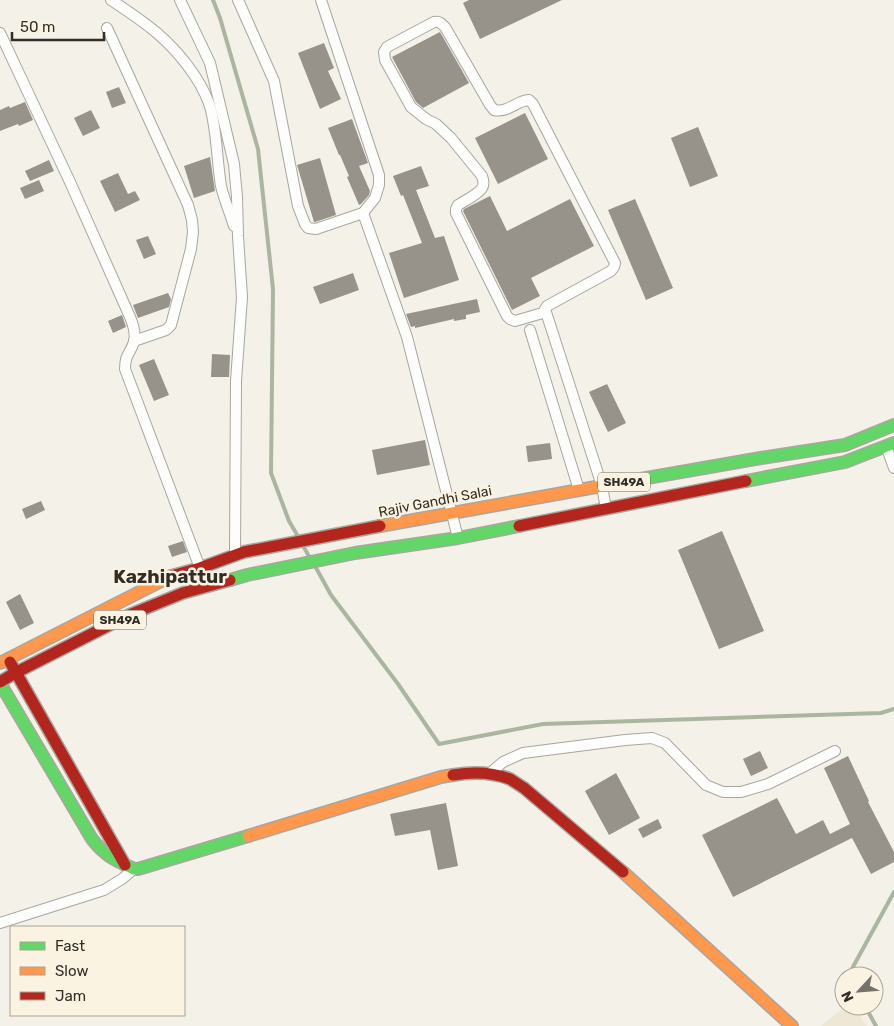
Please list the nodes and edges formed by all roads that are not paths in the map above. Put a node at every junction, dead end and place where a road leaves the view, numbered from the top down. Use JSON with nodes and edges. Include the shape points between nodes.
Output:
{"nodes":[{"id":1,"x":111,"y":0,"type":"edge"},
{"id":2,"x":180,"y":0,"type":"edge"},
{"id":3,"x":238,"y":0,"type":"edge"},
{"id":4,"x":321,"y":0,"type":"edge"},
{"id":5,"x":108,"y":28,"type":"dead end"},
{"id":6,"x":0,"y":33,"type":"edge"},
{"id":7,"x":364,"y":214,"type":"junction"},
{"id":8,"x":238,"y":236,"type":"junction"},
{"id":9,"x":546,"y":312,"type":"junction"},
{"id":10,"x":530,"y":330,"type":"dead end"},
{"id":11,"x":134,"y":341,"type":"junction"},
{"id":12,"x":894,"y":425,"type":"edge"},
{"id":13,"x":890,"y":445,"type":"edge"},
{"id":14,"x":894,"y":468,"type":"edge"},
{"id":15,"x":602,"y":486,"type":"junction"},
{"id":16,"x":578,"y":490,"type":"junction"},
{"id":17,"x":606,"y":508,"type":"junction"},
{"id":18,"x":452,"y":512,"type":"junction"},
{"id":19,"x":458,"y":538,"type":"junction"},
{"id":20,"x":240,"y":553,"type":"junction"},
{"id":21,"x":200,"y":568,"type":"junction"},
{"id":22,"x":4,"y":661,"type":"edge"},
{"id":23,"x":15,"y":673,"type":"junction"},
{"id":24,"x":0,"y":683,"type":"edge"},
{"id":25,"x":835,"y":751,"type":"dead end"},
{"id":26,"x":489,"y":774,"type":"junction"},
{"id":27,"x":130,"y":867,"type":"junction"},
{"id":28,"x":0,"y":923,"type":"edge"},
{"id":29,"x":792,"y":1026,"type":"edge"}],
"edges":[{"from":1,"to":8,"type":"street","via":[[166,41],[200,84],[212,112],[222,187]]},
{"from":2,"to":8,"type":"street","via":[[210,63],[223,115],[234,164]]},
{"from":3,"to":7,"type":"street","via":[[274,82],[298,206],[305,224],[316,229]]},
{"from":4,"to":7,"type":"street","via":[[379,175],[376,198]]},
{"from":5,"to":11,"type":"street","via":[[188,205],[193,232],[171,325],[166,330]]},
{"from":6,"to":11,"type":"street","via":[[130,317]]},
{"from":7,"to":18,"type":"street","via":[[407,337]]},
{"from":8,"to":20,"type":"street","via":[[242,297],[236,381]]},
{"from":9,"to":9,"type":"street","via":[[547,306],[611,271],[615,263],[533,104],[529,100],[506,110],[494,110],[442,23],[434,22],[387,47],[385,60],[411,107],[451,138],[482,176],[483,188],[458,205],[456,213],[507,316],[515,322]]},
{"from":9,"to":15,"type":"street"},
{"from":10,"to":16,"type":"street"},
{"from":11,"to":21,"type":"street","via":[[125,359],[125,369]]},
{"from":12,"to":15,"type":"main road","name":"Rajiv Gandhi Salai","number":"SH49A","via":[[845,445]]},
{"from":13,"to":14,"type":"street"},
{"from":13,"to":17,"type":"main road","number":"SH49A","via":[[845,462]]},
{"from":15,"to":16,"type":"main road","name":"Rajiv Gandhi Salai","number":"SH49A"},
{"from":15,"to":17,"type":"street"},
{"from":16,"to":18,"type":"main road","name":"Rajiv Gandhi Salai","number":"SH49A"},
{"from":17,"to":19,"type":"main road","number":"SH49A"},
{"from":18,"to":19,"type":"street"},
{"from":18,"to":20,"type":"main road","name":"Rajiv Gandhi Salai","number":"SH49A"},
{"from":19,"to":23,"type":"main road","number":"SH49A","via":[[355,553],[247,575],[183,593],[136,612]]},
{"from":20,"to":21,"type":"main road","name":"Rajiv Gandhi Salai","number":"SH49A"},
{"from":21,"to":22,"type":"main road","name":"Rajiv Gandhi Salai","number":"SH49A","via":[[173,575]]},
{"from":22,"to":23,"type":"main road"},
{"from":23,"to":24,"type":"main road","number":"SH49A"},
{"from":23,"to":27,"type":"main road"},
{"from":24,"to":27,"type":"main road","via":[[92,839],[112,859]]},
{"from":25,"to":26,"type":"street","via":[[768,784],[741,792],[723,792],[706,785],[665,743],[652,738],[523,753],[503,762]]},
{"from":26,"to":27,"type":"main road","via":[[441,777],[138,869]]},
{"from":26,"to":29,"type":"main road","via":[[509,779],[552,811]]},
{"from":27,"to":28,"type":"street","via":[[122,879],[104,890]]}]}
